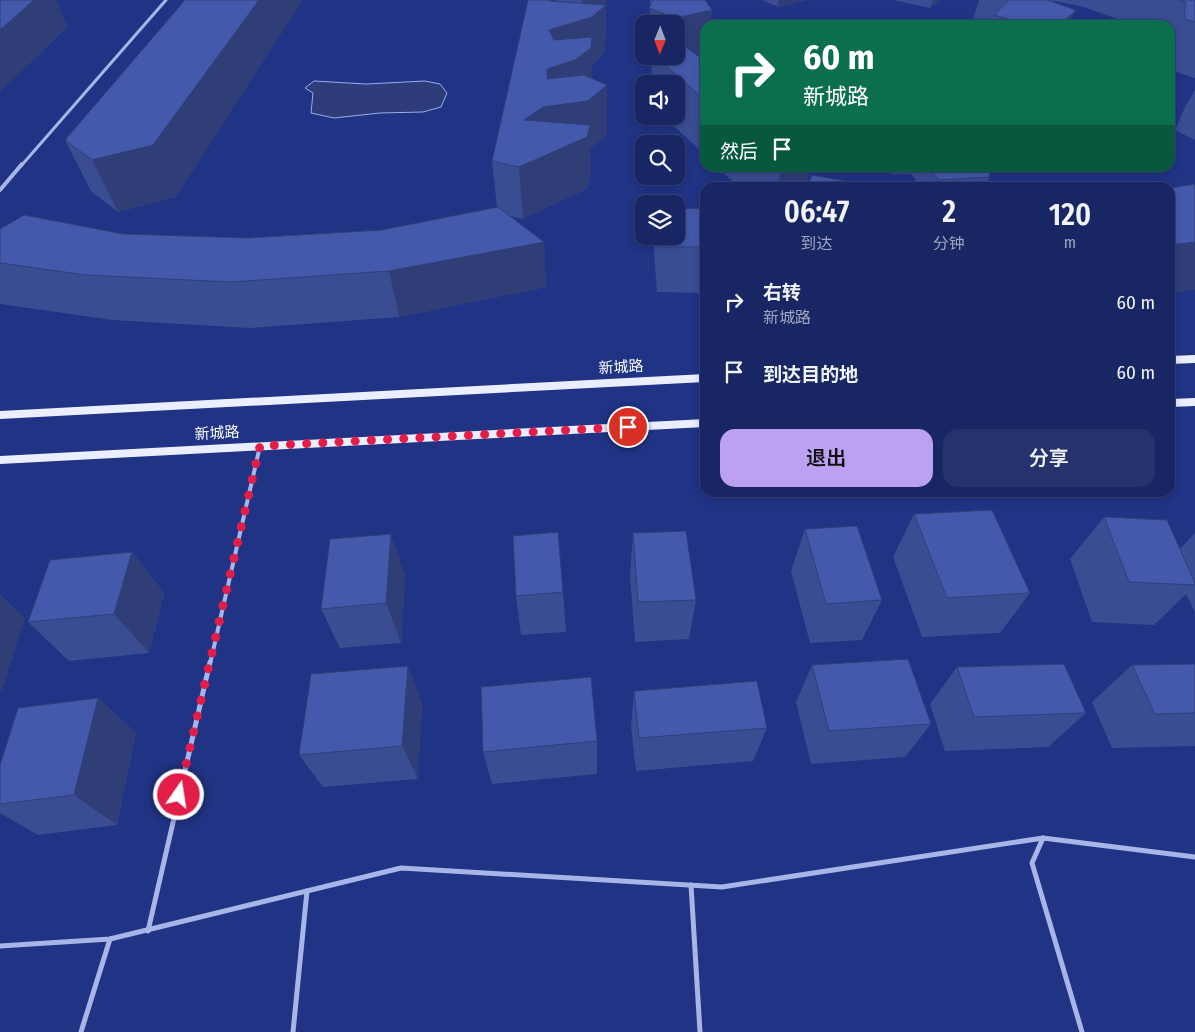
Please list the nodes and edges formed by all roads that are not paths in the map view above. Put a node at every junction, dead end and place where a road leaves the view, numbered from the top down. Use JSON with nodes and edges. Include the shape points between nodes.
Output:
{"nodes":[{"id":1,"x":166,"y":0,"type":"edge"},
{"id":2,"x":0,"y":190,"type":"edge"},
{"id":3,"x":1195,"y":359,"type":"edge"},
{"id":4,"x":1175,"y":360,"type":"edge"},
{"id":5,"x":700,"y":378,"type":"edge"},
{"id":6,"x":1195,"y":402,"type":"edge"},
{"id":7,"x":1175,"y":403,"type":"edge"},
{"id":8,"x":0,"y":414,"type":"edge"},
{"id":9,"x":700,"y":423,"type":"edge"},
{"id":10,"x":260,"y":446,"type":"junction"},
{"id":11,"x":0,"y":460,"type":"edge"},
{"id":12,"x":1043,"y":838,"type":"junction"},
{"id":13,"x":1195,"y":857,"type":"edge"},
{"id":14,"x":691,"y":885,"type":"junction"},
{"id":15,"x":307,"y":891,"type":"junction"},
{"id":16,"x":148,"y":931,"type":"junction"},
{"id":17,"x":110,"y":940,"type":"junction"},
{"id":18,"x":0,"y":946,"type":"edge"},
{"id":19,"x":81,"y":1032,"type":"edge"},
{"id":20,"x":293,"y":1032,"type":"edge"},
{"id":21,"x":700,"y":1032,"type":"edge"},
{"id":22,"x":1082,"y":1032,"type":"edge"}],
"edges":[{"from":1,"to":2,"type":"street"},
{"from":3,"to":4,"type":"main road"},
{"from":5,"to":8,"type":"main road","name":"新城路"},
{"from":6,"to":7,"type":"main road"},
{"from":9,"to":10,"type":"main road","name":"新城路"},
{"from":10,"to":11,"type":"main road","name":"新城路"},
{"from":10,"to":16,"type":"lane"},
{"from":12,"to":13,"type":"lane"},
{"from":12,"to":14,"type":"lane","via":[[722,887]]},
{"from":12,"to":22,"type":"lane","via":[[1032,863]]},
{"from":14,"to":15,"type":"lane","via":[[401,868]]},
{"from":14,"to":21,"type":"lane"},
{"from":15,"to":16,"type":"lane"},
{"from":15,"to":20,"type":"lane"},
{"from":16,"to":17,"type":"lane"},
{"from":17,"to":18,"type":"lane"},
{"from":17,"to":19,"type":"lane"}]}
